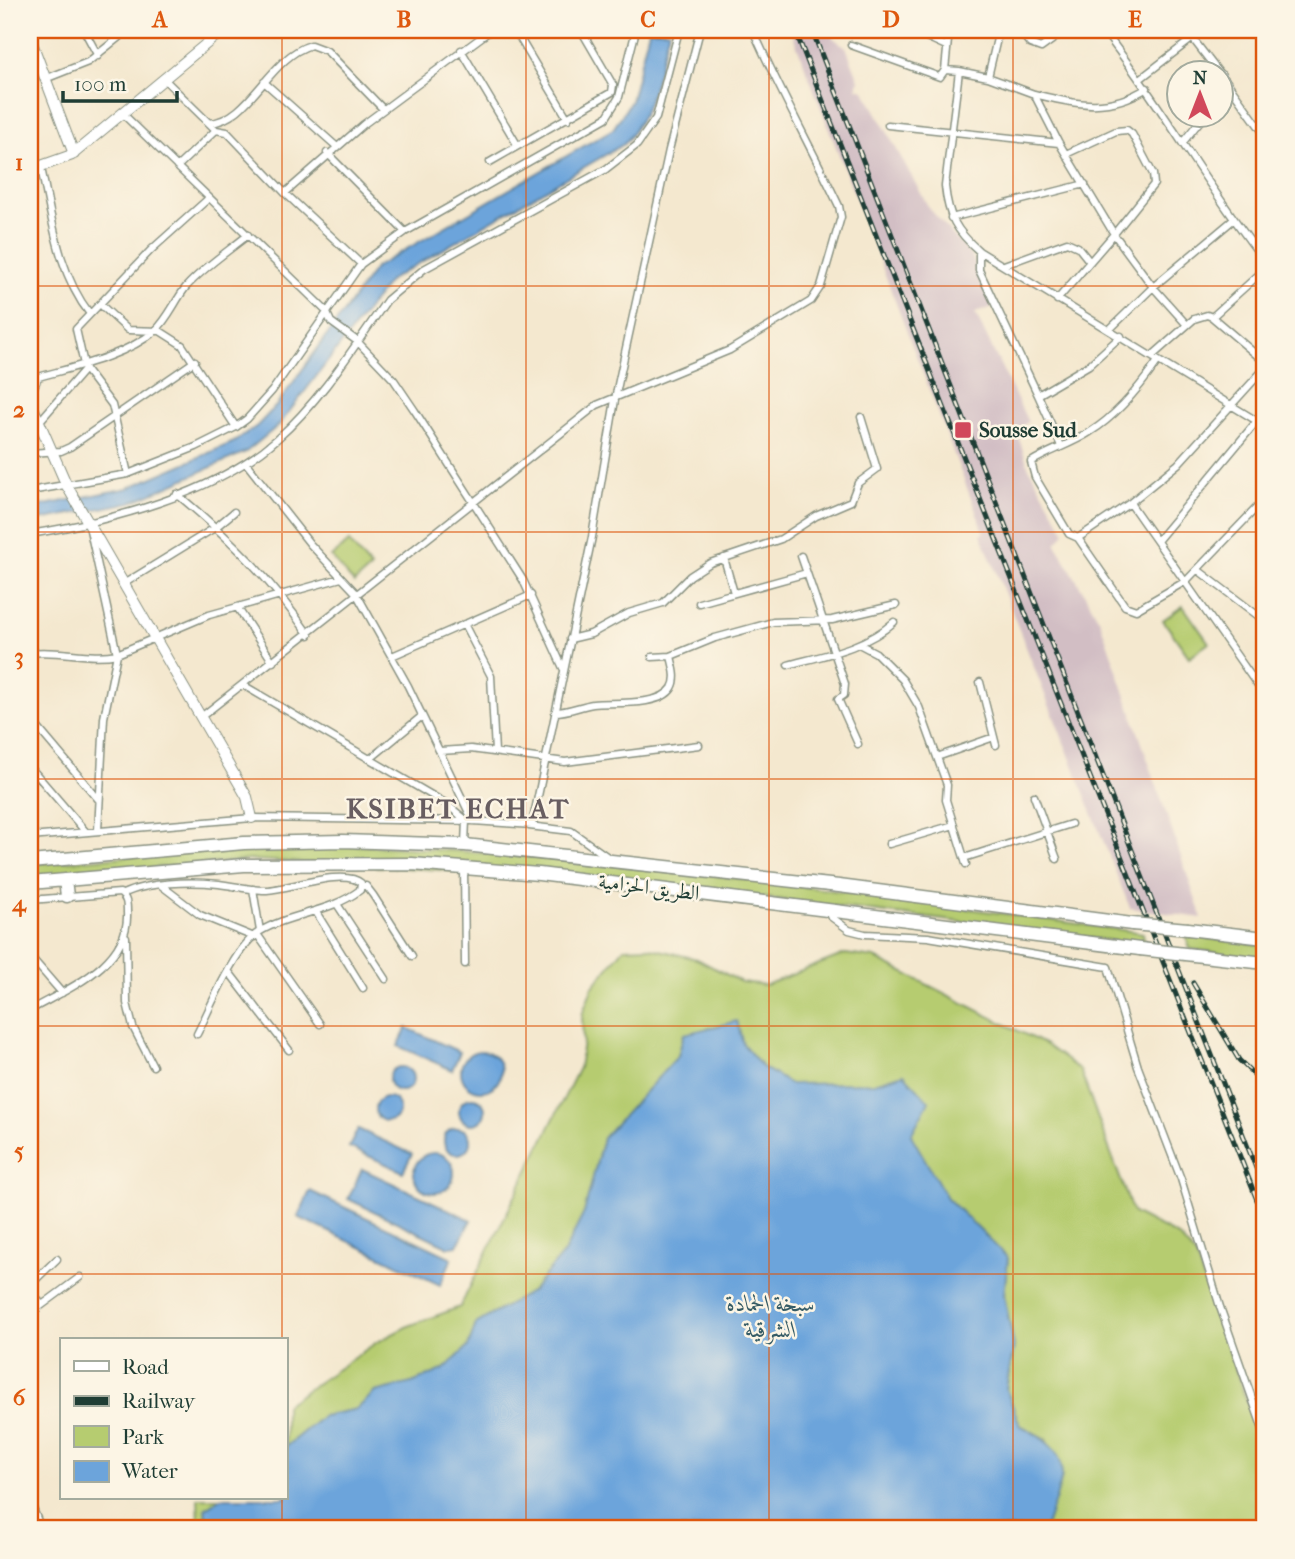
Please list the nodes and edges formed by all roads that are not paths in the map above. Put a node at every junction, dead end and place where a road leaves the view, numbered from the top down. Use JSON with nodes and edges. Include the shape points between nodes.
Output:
{"nodes":[{"id":1,"x":84,"y":30,"type":"edge"},
{"id":2,"x":128,"y":30,"type":"edge"},
{"id":3,"x":223,"y":30,"type":"edge"},
{"id":4,"x":491,"y":30,"type":"edge"},
{"id":5,"x":515,"y":30,"type":"edge"},
{"id":6,"x":581,"y":30,"type":"edge"},
{"id":7,"x":636,"y":30,"type":"edge"},
{"id":8,"x":679,"y":30,"type":"edge"},
{"id":9,"x":700,"y":30,"type":"edge"},
{"id":10,"x":753,"y":30,"type":"edge"},
{"id":11,"x":911,"y":30,"type":"edge"},
{"id":12,"x":949,"y":30,"type":"edge"},
{"id":13,"x":999,"y":30,"type":"edge"},
{"id":14,"x":1019,"y":30,"type":"edge"},
{"id":15,"x":1066,"y":30,"type":"edge"},
{"id":16,"x":1103,"y":30,"type":"edge"},
{"id":17,"x":1186,"y":30,"type":"edge"},
{"id":18,"x":30,"y":38,"type":"edge"},
{"id":19,"x":1193,"y":38,"type":"junction"},
{"id":20,"x":851,"y":45,"type":"dead end"},
{"id":21,"x":946,"y":46,"type":"junction"},
{"id":22,"x":461,"y":50,"type":"junction"},
{"id":23,"x":98,"y":56,"type":"junction"},
{"id":24,"x":1210,"y":60,"type":"edge"},
{"id":25,"x":945,"y":70,"type":"junction"},
{"id":26,"x":959,"y":71,"type":"junction"},
{"id":27,"x":988,"y":77,"type":"junction"},
{"id":28,"x":45,"y":79,"type":"junction"},
{"id":29,"x":164,"y":79,"type":"junction"},
{"id":30,"x":1140,"y":79,"type":"junction"},
{"id":31,"x":264,"y":82,"type":"junction"},
{"id":32,"x":1147,"y":88,"type":"junction"},
{"id":33,"x":1034,"y":94,"type":"junction"},
{"id":34,"x":1236,"y":95,"type":"edge"},
{"id":35,"x":383,"y":109,"type":"junction"},
{"id":36,"x":123,"y":114,"type":"junction"},
{"id":37,"x":568,"y":119,"type":"junction"},
{"id":38,"x":209,"y":122,"type":"junction"},
{"id":39,"x":888,"y":125,"type":"dead end"},
{"id":40,"x":216,"y":130,"type":"junction"},
{"id":41,"x":1193,"y":130,"type":"edge"},
{"id":42,"x":949,"y":131,"type":"junction"},
{"id":43,"x":1265,"y":135,"type":"edge"},
{"id":44,"x":1183,"y":142,"type":"junction"},
{"id":45,"x":1059,"y":143,"type":"junction"},
{"id":46,"x":336,"y":146,"type":"junction"},
{"id":47,"x":518,"y":146,"type":"junction"},
{"id":48,"x":327,"y":153,"type":"junction"},
{"id":49,"x":74,"y":154,"type":"junction"},
{"id":50,"x":1066,"y":154,"type":"junction"},
{"id":51,"x":490,"y":162,"type":"dead end"},
{"id":52,"x":177,"y":167,"type":"junction"},
{"id":53,"x":41,"y":168,"type":"junction"},
{"id":54,"x":30,"y":170,"type":"edge"},
{"id":55,"x":1085,"y":184,"type":"junction"},
{"id":56,"x":285,"y":193,"type":"junction"},
{"id":57,"x":209,"y":198,"type":"junction"},
{"id":58,"x":951,"y":218,"type":"junction"},
{"id":59,"x":1233,"y":220,"type":"junction"},
{"id":60,"x":405,"y":232,"type":"junction"},
{"id":61,"x":1114,"y":234,"type":"junction"},
{"id":62,"x":248,"y":235,"type":"junction"},
{"id":63,"x":979,"y":251,"type":"junction"},
{"id":64,"x":1265,"y":261,"type":"edge"},
{"id":65,"x":1090,"y":262,"type":"junction"},
{"id":66,"x":362,"y":264,"type":"junction"},
{"id":67,"x":1004,"y":265,"type":"junction"},
{"id":68,"x":1265,"y":269,"type":"edge"},
{"id":69,"x":1153,"y":287,"type":"junction"},
{"id":70,"x":1057,"y":300,"type":"junction"},
{"id":71,"x":100,"y":304,"type":"junction"},
{"id":72,"x":326,"y":311,"type":"junction"},
{"id":73,"x":90,"y":314,"type":"junction"},
{"id":74,"x":1212,"y":317,"type":"junction"},
{"id":75,"x":1186,"y":325,"type":"junction"},
{"id":76,"x":1110,"y":329,"type":"junction"},
{"id":77,"x":155,"y":330,"type":"junction"},
{"id":78,"x":1121,"y":336,"type":"junction"},
{"id":79,"x":357,"y":341,"type":"junction"},
{"id":80,"x":1152,"y":356,"type":"junction"},
{"id":81,"x":195,"y":361,"type":"junction"},
{"id":82,"x":1158,"y":361,"type":"junction"},
{"id":83,"x":1265,"y":365,"type":"edge"},
{"id":84,"x":85,"y":366,"type":"junction"},
{"id":85,"x":32,"y":382,"type":"edge"},
{"id":86,"x":616,"y":394,"type":"junction"},
{"id":87,"x":1038,"y":395,"type":"junction"},
{"id":88,"x":30,"y":402,"type":"edge"},
{"id":89,"x":1231,"y":404,"type":"junction"},
{"id":90,"x":116,"y":417,"type":"junction"},
{"id":91,"x":861,"y":417,"type":"dead end"},
{"id":92,"x":1257,"y":421,"type":"junction"},
{"id":93,"x":39,"y":422,"type":"junction"},
{"id":94,"x":236,"y":426,"type":"junction"},
{"id":95,"x":1265,"y":426,"type":"edge"},
{"id":96,"x":1061,"y":446,"type":"junction"},
{"id":97,"x":51,"y":452,"type":"junction"},
{"id":98,"x":30,"y":453,"type":"edge"},
{"id":99,"x":246,"y":463,"type":"junction"},
{"id":100,"x":128,"y":474,"type":"junction"},
{"id":101,"x":67,"y":486,"type":"junction"},
{"id":102,"x":30,"y":491,"type":"edge"},
{"id":103,"x":177,"y":494,"type":"junction"},
{"id":104,"x":1265,"y":499,"type":"edge"},
{"id":105,"x":473,"y":502,"type":"junction"},
{"id":106,"x":1130,"y":503,"type":"junction"},
{"id":107,"x":234,"y":512,"type":"dead end"},
{"id":108,"x":87,"y":520,"type":"junction"},
{"id":109,"x":216,"y":527,"type":"junction"},
{"id":110,"x":32,"y":533,"type":"edge"},
{"id":111,"x":1078,"y":538,"type":"junction"},
{"id":112,"x":1157,"y":541,"type":"junction"},
{"id":113,"x":801,"y":556,"type":"dead end"},
{"id":114,"x":724,"y":558,"type":"junction"},
{"id":115,"x":30,"y":560,"type":"edge"},
{"id":116,"x":1198,"y":570,"type":"junction"},
{"id":117,"x":807,"y":573,"type":"junction"},
{"id":118,"x":341,"y":578,"type":"junction"},
{"id":119,"x":1186,"y":581,"type":"junction"},
{"id":120,"x":125,"y":583,"type":"junction"},
{"id":121,"x":356,"y":593,"type":"junction"},
{"id":122,"x":734,"y":593,"type":"junction"},
{"id":123,"x":280,"y":594,"type":"junction"},
{"id":124,"x":531,"y":595,"type":"junction"},
{"id":125,"x":699,"y":603,"type":"dead end"},
{"id":126,"x":896,"y":605,"type":"dead end"},
{"id":127,"x":237,"y":607,"type":"junction"},
{"id":128,"x":821,"y":620,"type":"junction"},
{"id":129,"x":1265,"y":621,"type":"edge"},
{"id":130,"x":894,"y":622,"type":"dead end"},
{"id":131,"x":464,"y":624,"type":"junction"},
{"id":132,"x":309,"y":635,"type":"junction"},
{"id":133,"x":156,"y":636,"type":"junction"},
{"id":134,"x":570,"y":639,"type":"junction"},
{"id":135,"x":859,"y":644,"type":"junction"},
{"id":136,"x":30,"y":653,"type":"edge"},
{"id":137,"x":833,"y":653,"type":"junction"},
{"id":138,"x":117,"y":654,"type":"junction"},
{"id":139,"x":392,"y":656,"type":"junction"},
{"id":140,"x":671,"y":656,"type":"junction"},
{"id":141,"x":652,"y":657,"type":"dead end"},
{"id":142,"x":273,"y":662,"type":"junction"},
{"id":143,"x":788,"y":665,"type":"dead end"},
{"id":144,"x":564,"y":669,"type":"junction"},
{"id":145,"x":980,"y":682,"type":"dead end"},
{"id":146,"x":243,"y":685,"type":"junction"},
{"id":147,"x":1265,"y":696,"type":"edge"},
{"id":148,"x":555,"y":712,"type":"junction"},
{"id":149,"x":422,"y":716,"type":"junction"},
{"id":150,"x":201,"y":717,"type":"junction"},
{"id":151,"x":30,"y":724,"type":"edge"},
{"id":152,"x":858,"y":744,"type":"dead end"},
{"id":153,"x":699,"y":745,"type":"dead end"},
{"id":154,"x":440,"y":751,"type":"junction"},
{"id":155,"x":495,"y":752,"type":"junction"},
{"id":156,"x":937,"y":757,"type":"junction"},
{"id":157,"x":370,"y":759,"type":"junction"},
{"id":158,"x":546,"y":760,"type":"junction"},
{"id":159,"x":30,"y":767,"type":"edge"},
{"id":160,"x":1034,"y":796,"type":"dead end"},
{"id":161,"x":99,"y":800,"type":"junction"},
{"id":162,"x":252,"y":818,"type":"junction"},
{"id":163,"x":469,"y":820,"type":"junction"},
{"id":164,"x":1071,"y":824,"type":"dead end"},
{"id":165,"x":954,"y":825,"type":"junction"},
{"id":166,"x":529,"y":826,"type":"junction"},
{"id":167,"x":98,"y":830,"type":"junction"},
{"id":168,"x":85,"y":831,"type":"junction"},
{"id":169,"x":1046,"y":832,"type":"junction"},
{"id":170,"x":30,"y":837,"type":"edge"},
{"id":171,"x":889,"y":844,"type":"dead end"},
{"id":172,"x":466,"y":845,"type":"junction"},
{"id":173,"x":1057,"y":859,"type":"dead end"},
{"id":174,"x":613,"y":861,"type":"junction"},
{"id":175,"x":30,"y":862,"type":"edge"},
{"id":176,"x":464,"y":867,"type":"junction"},
{"id":177,"x":65,"y":880,"type":"junction"},
{"id":178,"x":30,"y":883,"type":"edge"},
{"id":179,"x":162,"y":886,"type":"junction"},
{"id":180,"x":362,"y":886,"type":"junction"},
{"id":181,"x":253,"y":889,"type":"junction"},
{"id":182,"x":123,"y":894,"type":"junction"},
{"id":183,"x":67,"y":896,"type":"junction"},
{"id":184,"x":30,"y":901,"type":"edge"},
{"id":185,"x":337,"y":904,"type":"junction"},
{"id":186,"x":830,"y":911,"type":"junction"},
{"id":187,"x":316,"y":912,"type":"junction"},
{"id":188,"x":257,"y":934,"type":"junction"},
{"id":189,"x":126,"y":936,"type":"junction"},
{"id":190,"x":1265,"y":938,"type":"edge"},
{"id":191,"x":30,"y":956,"type":"edge"},
{"id":192,"x":412,"y":956,"type":"dead end"},
{"id":193,"x":1265,"y":963,"type":"edge"},
{"id":194,"x":465,"y":964,"type":"dead end"},
{"id":195,"x":229,"y":972,"type":"junction"},
{"id":196,"x":386,"y":979,"type":"dead end"},
{"id":197,"x":363,"y":988,"type":"dead end"},
{"id":198,"x":62,"y":993,"type":"junction"},
{"id":199,"x":30,"y":1009,"type":"edge"},
{"id":200,"x":320,"y":1024,"type":"dead end"},
{"id":201,"x":197,"y":1034,"type":"dead end"},
{"id":202,"x":289,"y":1050,"type":"dead end"},
{"id":203,"x":153,"y":1066,"type":"dead end"},
{"id":204,"x":57,"y":1259,"type":"dead end"},
{"id":205,"x":80,"y":1277,"type":"dead end"},
{"id":206,"x":30,"y":1285,"type":"edge"},
{"id":207,"x":30,"y":1291,"type":"edge"},
{"id":208,"x":42,"y":1305,"type":"junction"},
{"id":209,"x":30,"y":1314,"type":"edge"},
{"id":210,"x":1265,"y":1435,"type":"edge"},
{"id":211,"x":30,"y":1501,"type":"edge"},
{"id":212,"x":41,"y":1529,"type":"edge"}],
"edges":[{"from":1,"to":23,"type":"street"},
{"from":2,"to":23,"type":"street"},
{"from":3,"to":29,"type":"street"},
{"from":4,"to":22,"type":"street"},
{"from":5,"to":37,"type":"street"},
{"from":6,"to":37,"type":"street","via":[[613,90]]},
{"from":7,"to":60,"type":"street","via":[[618,97],[606,118]]},
{"from":8,"to":79,"type":"street","via":[[656,118],[638,145],[606,169],[424,270],[387,300]]},
{"from":9,"to":86,"type":"street"},
{"from":10,"to":86,"type":"street","via":[[839,206],[841,217],[821,286],[800,309],[738,346]]},
{"from":11,"to":21,"type":"street"},
{"from":12,"to":21,"type":"street"},
{"from":13,"to":27,"type":"street"},
{"from":14,"to":15,"type":"street","via":[[1030,44],[1041,48]]},
{"from":16,"to":30,"type":"street"},
{"from":17,"to":19,"type":"street"},
{"from":18,"to":28,"type":"street"},
{"from":19,"to":24,"type":"street"},
{"from":19,"to":30,"type":"street"},
{"from":20,"to":25,"type":"street","via":[[940,77]]},
{"from":21,"to":25,"type":"street"},
{"from":22,"to":35,"type":"street"},
{"from":22,"to":47,"type":"street"},
{"from":23,"to":28,"type":"street"},
{"from":25,"to":26,"type":"street"},
{"from":26,"to":27,"type":"street"},
{"from":26,"to":42,"type":"street"},
{"from":27,"to":33,"type":"street"},
{"from":28,"to":49,"type":"street"},
{"from":29,"to":36,"type":"street"},
{"from":29,"to":38,"type":"street"},
{"from":30,"to":32,"type":"street"},
{"from":31,"to":35,"type":"street","via":[[292,53],[318,46]]},
{"from":31,"to":38,"type":"street","via":[[228,119]]},
{"from":31,"to":46,"type":"street"},
{"from":32,"to":33,"type":"street","via":[[1111,105]]},
{"from":32,"to":44,"type":"street"},
{"from":33,"to":45,"type":"street"},
{"from":34,"to":43,"type":"street"},
{"from":35,"to":46,"type":"street"},
{"from":36,"to":49,"type":"street"},
{"from":36,"to":52,"type":"street"},
{"from":37,"to":47,"type":"street"},
{"from":38,"to":40,"type":"street"},
{"from":39,"to":42,"type":"street"},
{"from":40,"to":52,"type":"street"},
{"from":40,"to":56,"type":"street","via":[[227,132]]},
{"from":41,"to":44,"type":"street"},
{"from":42,"to":45,"type":"street"},
{"from":42,"to":58,"type":"street","via":[[945,186]]},
{"from":44,"to":59,"type":"street"},
{"from":45,"to":50,"type":"street"},
{"from":46,"to":48,"type":"street"},
{"from":47,"to":51,"type":"street"},
{"from":48,"to":56,"type":"street"},
{"from":48,"to":60,"type":"street"},
{"from":49,"to":53,"type":"street"},
{"from":50,"to":55,"type":"street"},
{"from":50,"to":61,"type":"street","via":[[1116,131],[1132,134],[1154,184]]},
{"from":52,"to":57,"type":"street"},
{"from":53,"to":54,"type":"street"},
{"from":53,"to":73,"type":"street","via":[[61,258],[71,286]]},
{"from":55,"to":58,"type":"street"},
{"from":55,"to":61,"type":"street"},
{"from":56,"to":66,"type":"street"},
{"from":57,"to":62,"type":"street"},
{"from":57,"to":71,"type":"street"},
{"from":58,"to":63,"type":"street"},
{"from":59,"to":64,"type":"street"},
{"from":59,"to":69,"type":"street"},
{"from":60,"to":66,"type":"street"},
{"from":61,"to":65,"type":"street"},
{"from":61,"to":69,"type":"street"},
{"from":62,"to":72,"type":"street"},
{"from":62,"to":77,"type":"street","via":[[192,281]]},
{"from":63,"to":67,"type":"street"},
{"from":63,"to":87,"type":"street","via":[[979,270]]},
{"from":65,"to":67,"type":"street","via":[[1067,242]]},
{"from":65,"to":70,"type":"street"},
{"from":66,"to":72,"type":"street"},
{"from":67,"to":70,"type":"street"},
{"from":68,"to":74,"type":"street"},
{"from":69,"to":75,"type":"street"},
{"from":69,"to":76,"type":"street"},
{"from":70,"to":76,"type":"street"},
{"from":71,"to":73,"type":"street"},
{"from":71,"to":77,"type":"street","via":[[128,330]]},
{"from":72,"to":79,"type":"street","via":[[331,322]]},
{"from":72,"to":94,"type":"street","via":[[272,391]]},
{"from":73,"to":84,"type":"street","via":[[76,329]]},
{"from":74,"to":75,"type":"street","via":[[1201,315]]},
{"from":74,"to":83,"type":"street"},
{"from":75,"to":80,"type":"street"},
{"from":76,"to":78,"type":"street"},
{"from":77,"to":81,"type":"street","via":[[179,343]]},
{"from":77,"to":84,"type":"street"},
{"from":78,"to":80,"type":"street"},
{"from":78,"to":87,"type":"street","via":[[1089,365]]},
{"from":79,"to":99,"type":"street","via":[[292,425]]},
{"from":79,"to":105,"type":"street","via":[[394,380]]},
{"from":80,"to":82,"type":"street"},
{"from":81,"to":90,"type":"street"},
{"from":81,"to":94,"type":"street"},
{"from":82,"to":89,"type":"street"},
{"from":82,"to":96,"type":"street","via":[[1106,420]]},
{"from":83,"to":89,"type":"street"},
{"from":84,"to":85,"type":"street"},
{"from":84,"to":90,"type":"street"},
{"from":84,"to":93,"type":"street"},
{"from":85,"to":88,"type":"street"},
{"from":86,"to":105,"type":"street"},
{"from":86,"to":134,"type":"street"},
{"from":87,"to":96,"type":"street"},
{"from":88,"to":93,"type":"street"},
{"from":89,"to":92,"type":"street"},
{"from":89,"to":106,"type":"street","via":[[1178,464]]},
{"from":90,"to":97,"type":"street","via":[[70,447]]},
{"from":90,"to":100,"type":"street"},
{"from":91,"to":114,"type":"street","via":[[877,468],[858,484],[851,501],[816,516],[781,539]]},
{"from":92,"to":95,"type":"street"},
{"from":92,"to":112,"type":"street"},
{"from":93,"to":97,"type":"street"},
{"from":94,"to":100,"type":"street"},
{"from":96,"to":111,"type":"street","via":[[1032,460],[1031,466],[1069,534]]},
{"from":97,"to":98,"type":"street"},
{"from":97,"to":101,"type":"street"},
{"from":99,"to":103,"type":"street"},
{"from":99,"to":118,"type":"street"},
{"from":100,"to":101,"type":"street"},
{"from":101,"to":102,"type":"street"},
{"from":101,"to":108,"type":"street"},
{"from":103,"to":108,"type":"street","via":[[136,510]]},
{"from":103,"to":109,"type":"street"},
{"from":104,"to":116,"type":"street"},
{"from":105,"to":121,"type":"street"},
{"from":105,"to":124,"type":"street"},
{"from":106,"to":111,"type":"street"},
{"from":106,"to":112,"type":"street"},
{"from":107,"to":109,"type":"street"},
{"from":108,"to":110,"type":"street"},
{"from":108,"to":120,"type":"street"},
{"from":108,"to":138,"type":"street"},
{"from":109,"to":120,"type":"street"},
{"from":109,"to":123,"type":"street"},
{"from":110,"to":115,"type":"street"},
{"from":111,"to":119,"type":"street","via":[[1130,609],[1142,608]]},
{"from":112,"to":119,"type":"street"},
{"from":113,"to":117,"type":"street"},
{"from":114,"to":122,"type":"street"},
{"from":114,"to":134,"type":"street","via":[[691,576],[663,603]]},
{"from":116,"to":119,"type":"street"},
{"from":116,"to":129,"type":"street"},
{"from":117,"to":122,"type":"street"},
{"from":117,"to":128,"type":"street"},
{"from":118,"to":121,"type":"street"},
{"from":118,"to":123,"type":"street"},
{"from":119,"to":147,"type":"street"},
{"from":120,"to":133,"type":"street"},
{"from":121,"to":132,"type":"street"},
{"from":121,"to":139,"type":"street"},
{"from":122,"to":125,"type":"street"},
{"from":123,"to":127,"type":"street"},
{"from":123,"to":132,"type":"street"},
{"from":124,"to":131,"type":"street"},
{"from":124,"to":144,"type":"street"},
{"from":126,"to":128,"type":"street"},
{"from":127,"to":133,"type":"street"},
{"from":127,"to":142,"type":"street"},
{"from":128,"to":137,"type":"street"},
{"from":128,"to":140,"type":"street","via":[[773,622]]},
{"from":130,"to":135,"type":"street"},
{"from":131,"to":139,"type":"street"},
{"from":131,"to":155,"type":"street","via":[[491,676]]},
{"from":132,"to":142,"type":"street"},
{"from":133,"to":138,"type":"street"},
{"from":133,"to":150,"type":"street"},
{"from":134,"to":144,"type":"street"},
{"from":135,"to":137,"type":"street"},
{"from":135,"to":156,"type":"street","via":[[876,653],[903,680],[919,707]]},
{"from":136,"to":138,"type":"street"},
{"from":137,"to":143,"type":"street"},
{"from":137,"to":152,"type":"street","via":[[846,690],[838,699]]},
{"from":138,"to":161,"type":"street","via":[[104,718]]},
{"from":139,"to":149,"type":"street"},
{"from":140,"to":141,"type":"street"},
{"from":140,"to":148,"type":"street","via":[[675,674],[668,692],[647,701]]},
{"from":142,"to":146,"type":"street"},
{"from":144,"to":148,"type":"street"},
{"from":145,"to":156,"type":"street","via":[[995,741]]},
{"from":146,"to":150,"type":"street"},
{"from":146,"to":157,"type":"street"},
{"from":148,"to":158,"type":"street"},
{"from":149,"to":154,"type":"street"},
{"from":149,"to":157,"type":"street"},
{"from":150,"to":162,"type":"street","via":[[247,797]]},
{"from":151,"to":161,"type":"street","via":[[33,722]]},
{"from":153,"to":158,"type":"street","via":[[565,762]]},
{"from":154,"to":155,"type":"street"},
{"from":154,"to":163,"type":"street"},
{"from":155,"to":158,"type":"street"},
{"from":156,"to":165,"type":"street"},
{"from":157,"to":163,"type":"street"},
{"from":158,"to":166,"type":"street"},
{"from":159,"to":168,"type":"street"},
{"from":160,"to":169,"type":"street"},
{"from":161,"to":167,"type":"street"},
{"from":162,"to":163,"type":"street"},
{"from":162,"to":167,"type":"street"},
{"from":163,"to":166,"type":"street"},
{"from":163,"to":172,"type":"street"},
{"from":164,"to":169,"type":"street"},
{"from":165,"to":169,"type":"street","via":[[965,861]]},
{"from":165,"to":171,"type":"street"},
{"from":166,"to":174,"type":"street","via":[[571,831]]},
{"from":167,"to":168,"type":"street"},
{"from":168,"to":170,"type":"street"},
{"from":169,"to":173,"type":"street"},
{"from":172,"to":174,"type":"highway","name":"الطريق الحزامية"},
{"from":172,"to":175,"type":"highway","name":"الطريق الحزامية","via":[[244,843]]},
{"from":174,"to":190,"type":"highway","name":"الطريق الحزامية","bridge":true},
{"from":176,"to":177,"type":"highway","name":"الطريق الحزامية","via":[[293,863]]},
{"from":176,"to":186,"type":"highway","name":"الطريق الحزامية"},
{"from":176,"to":194,"type":"street"},
{"from":177,"to":178,"type":"highway","name":"الطريق الحزامية"},
{"from":177,"to":183,"type":"highway"},
{"from":179,"to":181,"type":"street","via":[[211,883]]},
{"from":179,"to":182,"type":"street"},
{"from":179,"to":188,"type":"street","via":[[200,915]]},
{"from":180,"to":181,"type":"street","via":[[356,879],[330,879]]},
{"from":180,"to":185,"type":"street"},
{"from":180,"to":192,"type":"street","via":[[373,895]]},
{"from":181,"to":188,"type":"street"},
{"from":182,"to":183,"type":"street"},
{"from":182,"to":189,"type":"street"},
{"from":183,"to":184,"type":"street"},
{"from":185,"to":187,"type":"street"},
{"from":185,"to":196,"type":"street"},
{"from":186,"to":193,"type":"highway","name":"الطريق الحزامية","bridge":true},
{"from":186,"to":210,"type":"street","via":[[838,923],[865,934],[928,937],[1108,967]]},
{"from":187,"to":188,"type":"street"},
{"from":187,"to":197,"type":"street"},
{"from":188,"to":195,"type":"street"},
{"from":188,"to":200,"type":"street"},
{"from":189,"to":198,"type":"street","via":[[107,961]]},
{"from":189,"to":203,"type":"street","via":[[127,1003],[133,1027]]},
{"from":191,"to":198,"type":"street"},
{"from":195,"to":201,"type":"street"},
{"from":195,"to":202,"type":"street"},
{"from":198,"to":199,"type":"street"},
{"from":204,"to":206,"type":"street"},
{"from":205,"to":208,"type":"street"},
{"from":207,"to":208,"type":"street"},
{"from":208,"to":209,"type":"street"},
{"from":211,"to":212,"type":"street"}]}
